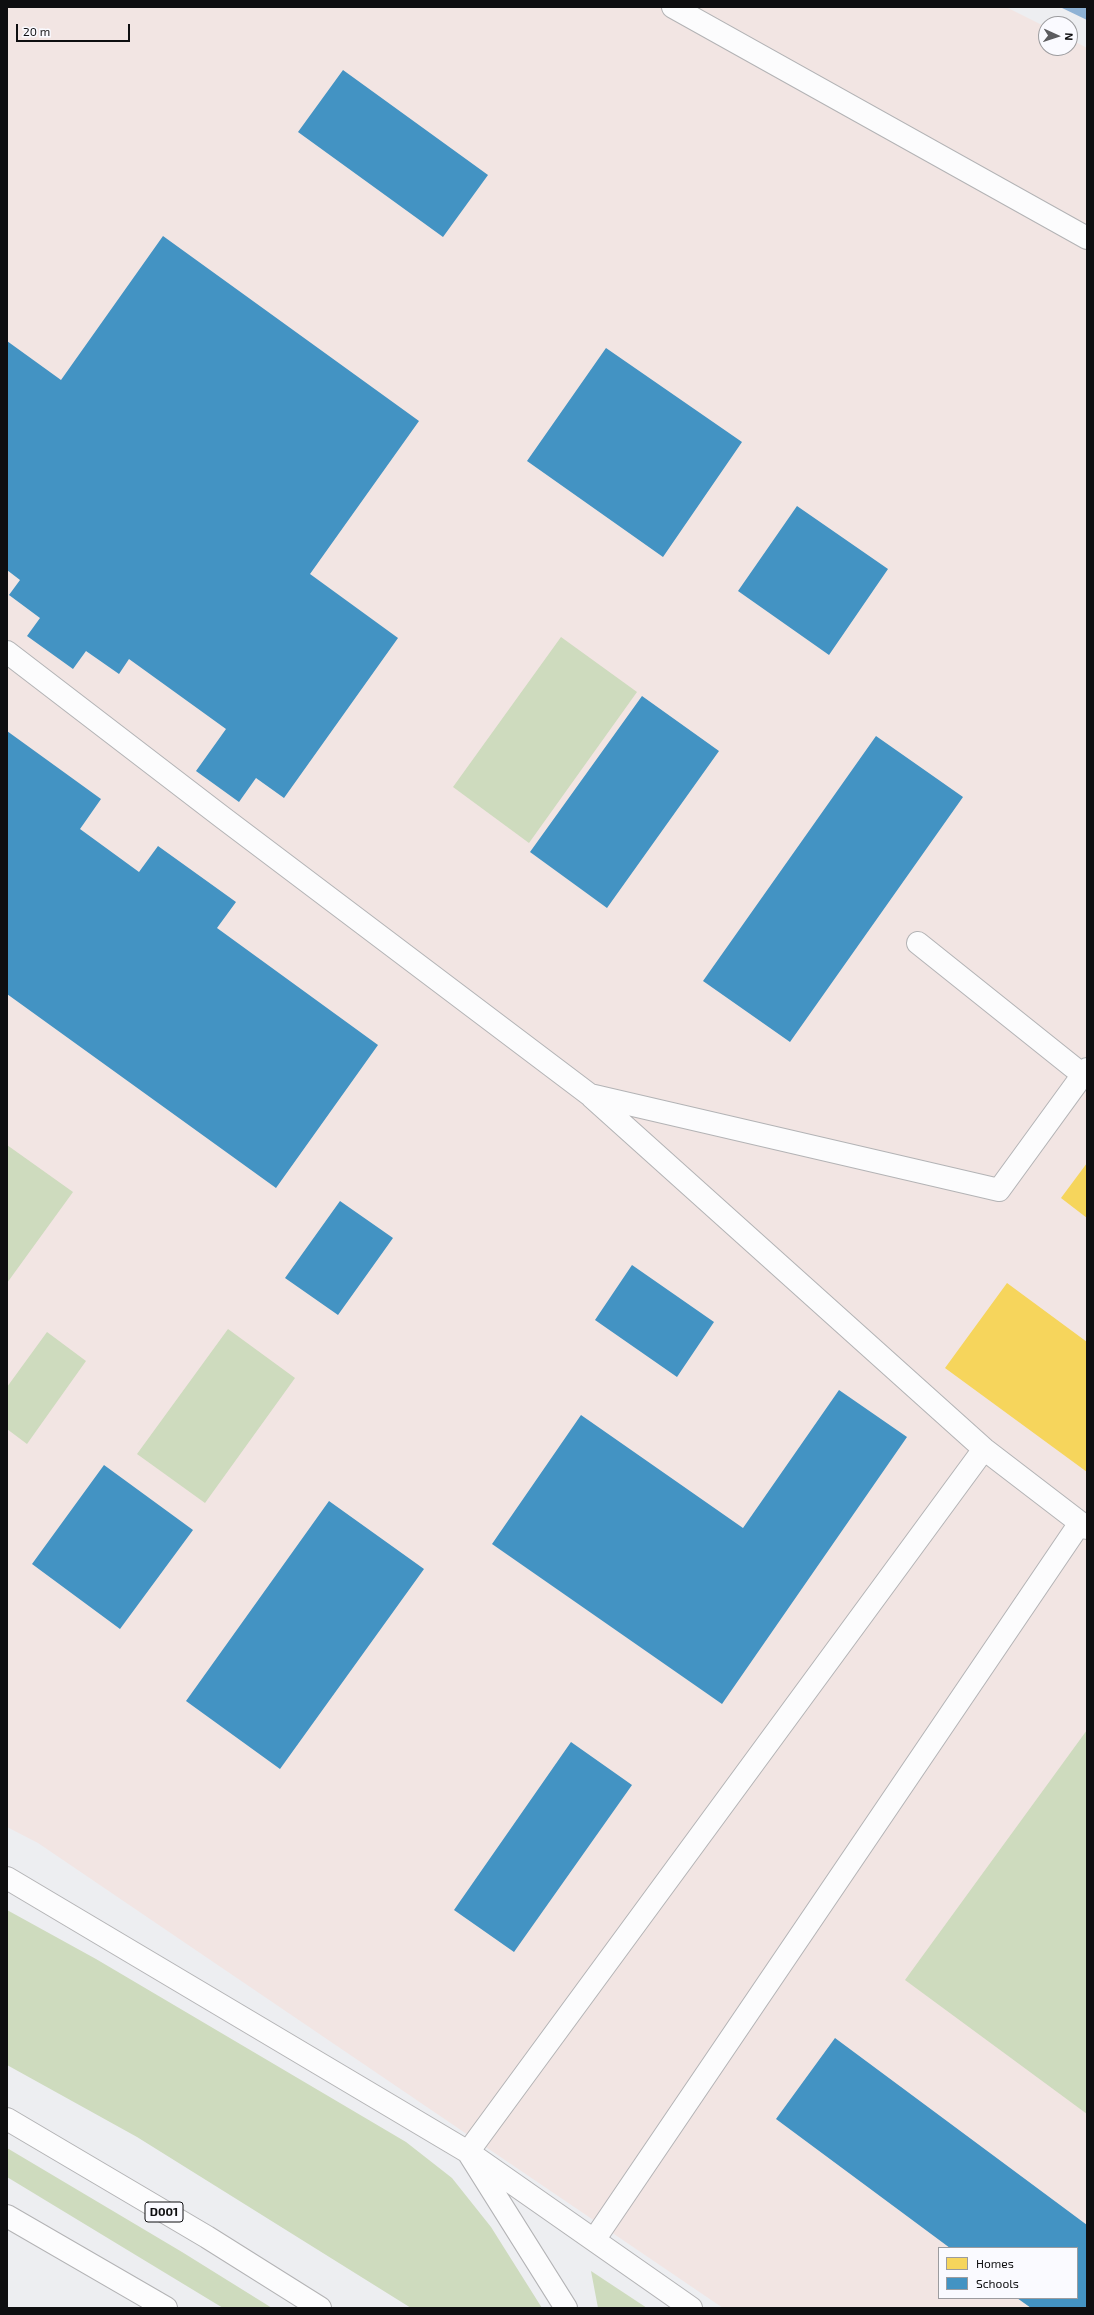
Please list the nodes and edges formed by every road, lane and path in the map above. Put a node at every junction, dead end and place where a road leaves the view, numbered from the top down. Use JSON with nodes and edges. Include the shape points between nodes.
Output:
{"nodes":[{"id":1,"x":672,"y":7,"type":"edge"},
{"id":2,"x":1087,"y":238,"type":"edge"},
{"id":3,"x":7,"y":652,"type":"edge"},
{"id":4,"x":918,"y":943,"type":"dead end"},
{"id":5,"x":1085,"y":1072,"type":"edge"},
{"id":6,"x":590,"y":1095,"type":"junction"},
{"id":7,"x":984,"y":1449,"type":"junction"},
{"id":8,"x":1084,"y":1525,"type":"edge"},
{"id":9,"x":7,"y":1878,"type":"edge"},
{"id":10,"x":7,"y":2120,"type":"edge"},
{"id":11,"x":468,"y":2152,"type":"junction"},
{"id":12,"x":7,"y":2216,"type":"edge"},
{"id":13,"x":594,"y":2240,"type":"junction"},
{"id":14,"x":166,"y":2308,"type":"edge"},
{"id":15,"x":320,"y":2308,"type":"edge"},
{"id":16,"x":566,"y":2308,"type":"edge"},
{"id":17,"x":691,"y":2308,"type":"edge"}],
"edges":[{"from":1,"to":2,"type":"main road"},
{"from":3,"to":6,"type":"main road"},
{"from":4,"to":5,"type":"main road"},
{"from":5,"to":6,"type":"main road","via":[[999,1190]]},
{"from":6,"to":7,"type":"main road"},
{"from":7,"to":8,"type":"main road"},
{"from":7,"to":11,"type":"main road"},
{"from":8,"to":13,"type":"main road"},
{"from":9,"to":11,"type":"main road"},
{"from":10,"to":15,"type":"main road","number":"D001","via":[[200,2233]]},
{"from":11,"to":13,"type":"main road"},
{"from":11,"to":16,"type":"main road"},
{"from":12,"to":14,"type":"main road"},
{"from":13,"to":17,"type":"main road"}]}
